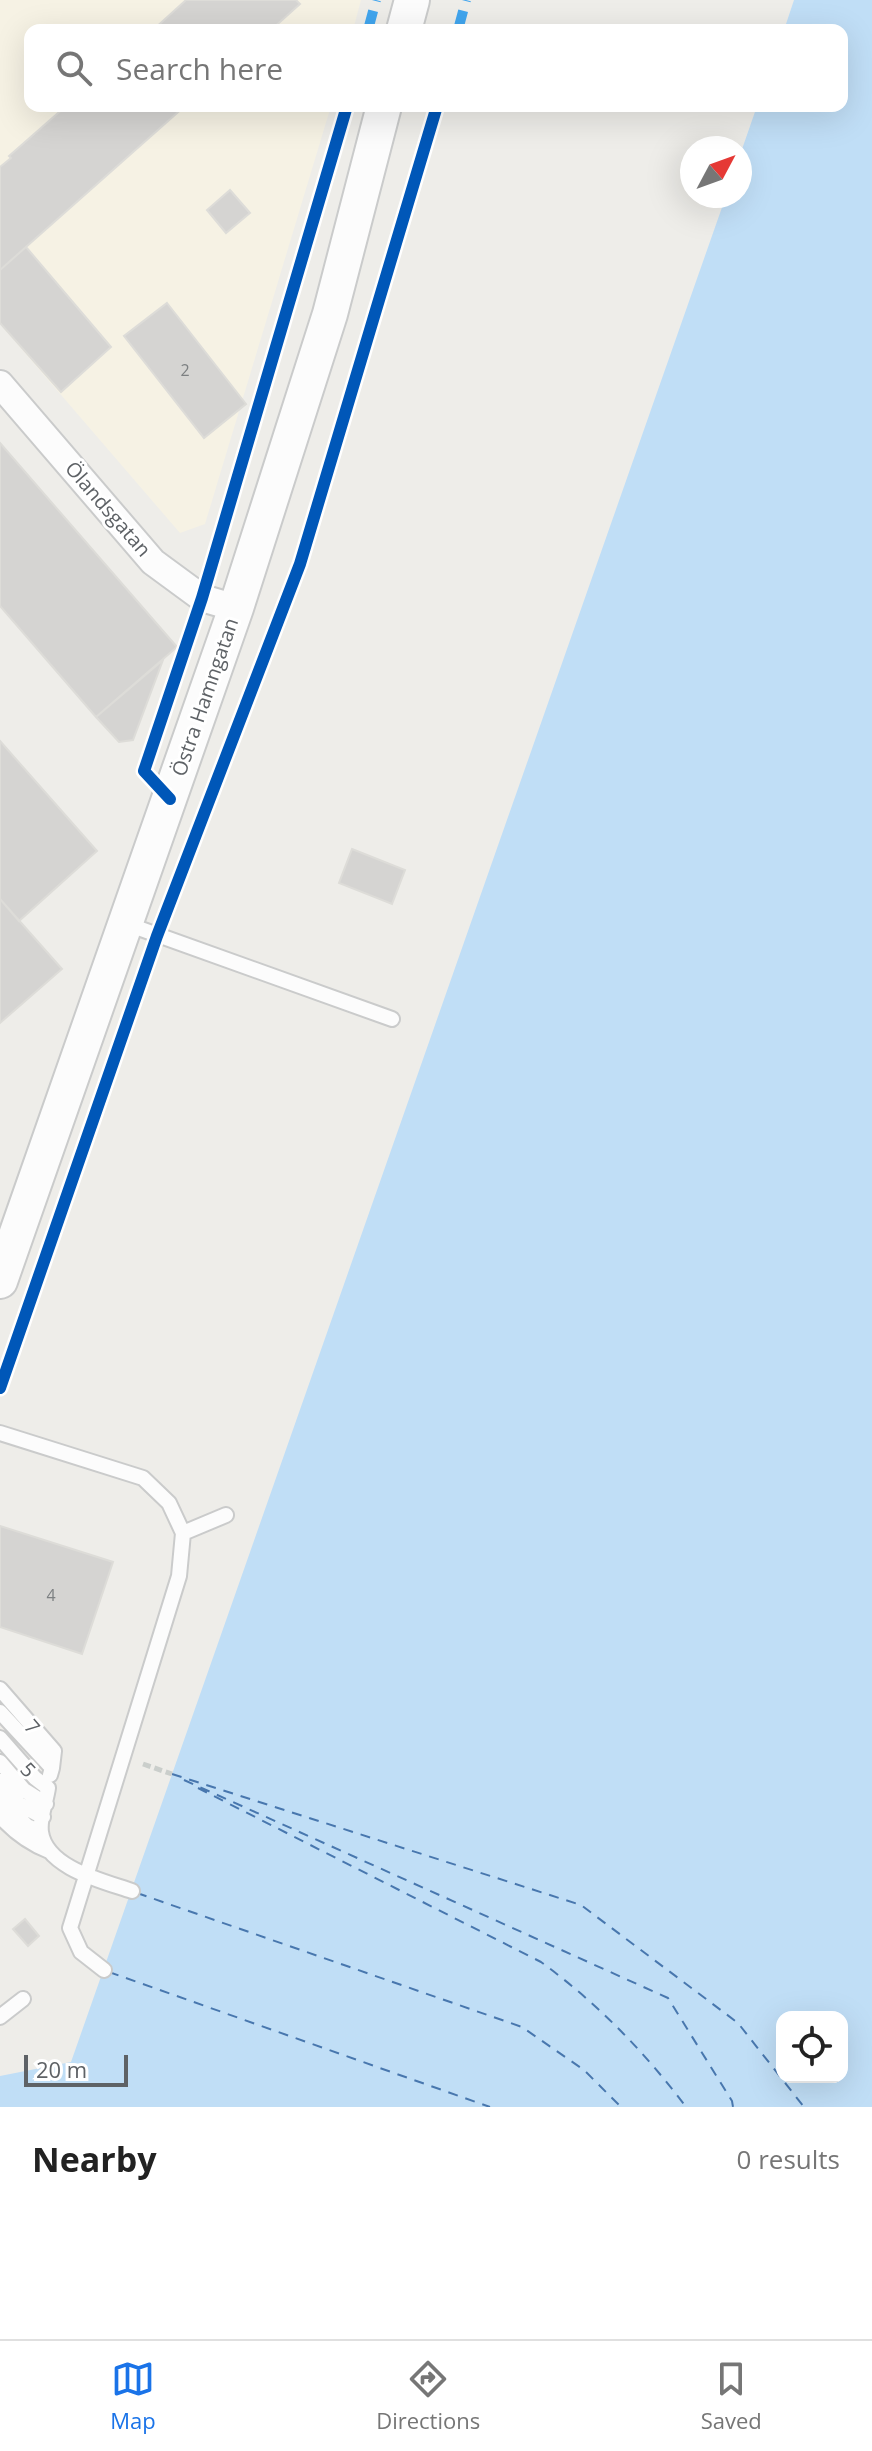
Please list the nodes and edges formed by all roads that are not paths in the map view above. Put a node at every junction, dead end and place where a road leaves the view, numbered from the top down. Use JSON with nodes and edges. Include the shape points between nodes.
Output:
{"nodes":[{"id":1,"x":412,"y":0,"type":"edge"},
{"id":2,"x":406,"y":24,"type":"edge"},
{"id":3,"x":382,"y":112,"type":"edge"},
{"id":4,"x":0,"y":384,"type":"edge"},
{"id":5,"x":236,"y":608,"type":"junction"},
{"id":6,"x":126,"y":924,"type":"junction"},
{"id":7,"x":392,"y":1019,"type":"dead end"},
{"id":8,"x":0,"y":1281,"type":"edge"},
{"id":9,"x":0,"y":1433,"type":"edge"},
{"id":10,"x":226,"y":1515,"type":"dead end"},
{"id":11,"x":183,"y":1533,"type":"junction"},
{"id":12,"x":0,"y":1689,"type":"edge"},
{"id":13,"x":0,"y":1712,"type":"edge"},
{"id":14,"x":0,"y":1738,"type":"edge"},
{"id":15,"x":0,"y":1762,"type":"edge"},
{"id":16,"x":52,"y":1768,"type":"junction"},
{"id":17,"x":0,"y":1781,"type":"edge"},
{"id":18,"x":0,"y":1799,"type":"edge"},
{"id":19,"x":44,"y":1810,"type":"junction"},
{"id":20,"x":0,"y":1816,"type":"edge"},
{"id":21,"x":49,"y":1851,"type":"junction"},
{"id":22,"x":86,"y":1875,"type":"junction"},
{"id":23,"x":132,"y":1891,"type":"dead end"},
{"id":24,"x":104,"y":1970,"type":"dead end"},
{"id":25,"x":23,"y":1999,"type":"dead end"},
{"id":26,"x":0,"y":2017,"type":"edge"}],
"edges":[{"from":1,"to":2,"type":"street"},
{"from":3,"to":5,"type":"street","name":"Östra Hamngatan","via":[[330,314]]},
{"from":4,"to":5,"type":"street","name":"Ölandsgatan","via":[[153,562],[202,598]]},
{"from":5,"to":6,"type":"street","name":"Östra Hamngatan"},
{"from":6,"to":7,"type":"lane"},
{"from":6,"to":8,"type":"street","name":"Östra Hamngatan"},
{"from":9,"to":11,"type":"lane","via":[[143,1478],[169,1503]]},
{"from":10,"to":11,"type":"lane"},
{"from":11,"to":22,"type":"lane","via":[[179,1576]]},
{"from":12,"to":16,"type":"lane","name":"7","via":[[54,1751]]},
{"from":13,"to":16,"type":"lane"},
{"from":14,"to":19,"type":"lane","name":"5","via":[[35,1778]]},
{"from":15,"to":19,"type":"lane"},
{"from":16,"to":19,"type":"lane"},
{"from":17,"to":19,"type":"lane","via":[[19,1804]]},
{"from":18,"to":19,"type":"lane","via":[[27,1826]]},
{"from":19,"to":21,"type":"lane"},
{"from":20,"to":21,"type":"lane","via":[[18,1835]]},
{"from":21,"to":22,"type":"lane"},
{"from":22,"to":23,"type":"lane"},
{"from":22,"to":24,"type":"lane","via":[[70,1928],[81,1952]]},
{"from":25,"to":26,"type":"lane"}]}
